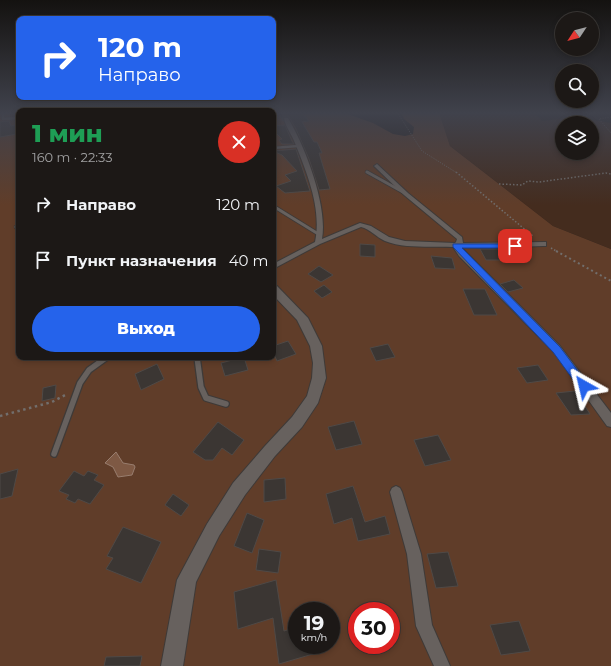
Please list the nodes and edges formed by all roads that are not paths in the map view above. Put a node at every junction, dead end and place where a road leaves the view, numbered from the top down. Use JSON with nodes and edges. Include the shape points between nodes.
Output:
{"nodes":[{"id":1,"x":297,"y":143,"type":"edge"},
{"id":2,"x":298,"y":146,"type":"junction"},
{"id":3,"x":276,"y":148,"type":"edge"},
{"id":4,"x":377,"y":166,"type":"dead end"},
{"id":5,"x":368,"y":172,"type":"dead end"},
{"id":6,"x":406,"y":194,"type":"junction"},
{"id":7,"x":276,"y":208,"type":"edge"},
{"id":8,"x":320,"y":235,"type":"junction"},
{"id":9,"x":318,"y":243,"type":"junction"},
{"id":10,"x":543,"y":244,"type":"road end"},
{"id":11,"x":456,"y":246,"type":"junction"},
{"id":12,"x":276,"y":265,"type":"edge"},
{"id":13,"x":276,"y":292,"type":"edge"},
{"id":14,"x":103,"y":360,"type":"edge"},
{"id":15,"x":197,"y":360,"type":"edge"},
{"id":16,"x":226,"y":404,"type":"dead end"},
{"id":17,"x":611,"y":422,"type":"edge"},
{"id":18,"x":54,"y":454,"type":"dead end"},
{"id":19,"x":396,"y":492,"type":"dead end"},
{"id":20,"x":172,"y":666,"type":"edge"},
{"id":21,"x":442,"y":666,"type":"edge"}],
"edges":[{"from":1,"to":2,"type":"street"},
{"from":2,"to":3,"type":"lane"},
{"from":2,"to":8,"type":"street","via":[[318,210]]},
{"from":4,"to":6,"type":"street"},
{"from":5,"to":6,"type":"lane"},
{"from":6,"to":11,"type":"street","via":[[460,238]]},
{"from":7,"to":8,"type":"lane"},
{"from":8,"to":9,"type":"street"},
{"from":9,"to":11,"type":"street","via":[[360,225],[369,227],[393,242]]},
{"from":9,"to":12,"type":"street"},
{"from":10,"to":11,"type":"street"},
{"from":11,"to":17,"type":"street","via":[[557,349]]},
{"from":13,"to":20,"type":"street","via":[[302,318],[316,346],[320,363],[319,378],[313,399],[297,422],[239,489],[213,530],[187,580]]},
{"from":14,"to":18,"type":"lane","via":[[89,370],[80,383]]},
{"from":15,"to":16,"type":"lane","via":[[201,387],[206,398]]},
{"from":19,"to":21,"type":"street","via":[[414,554],[424,626]]}]}
